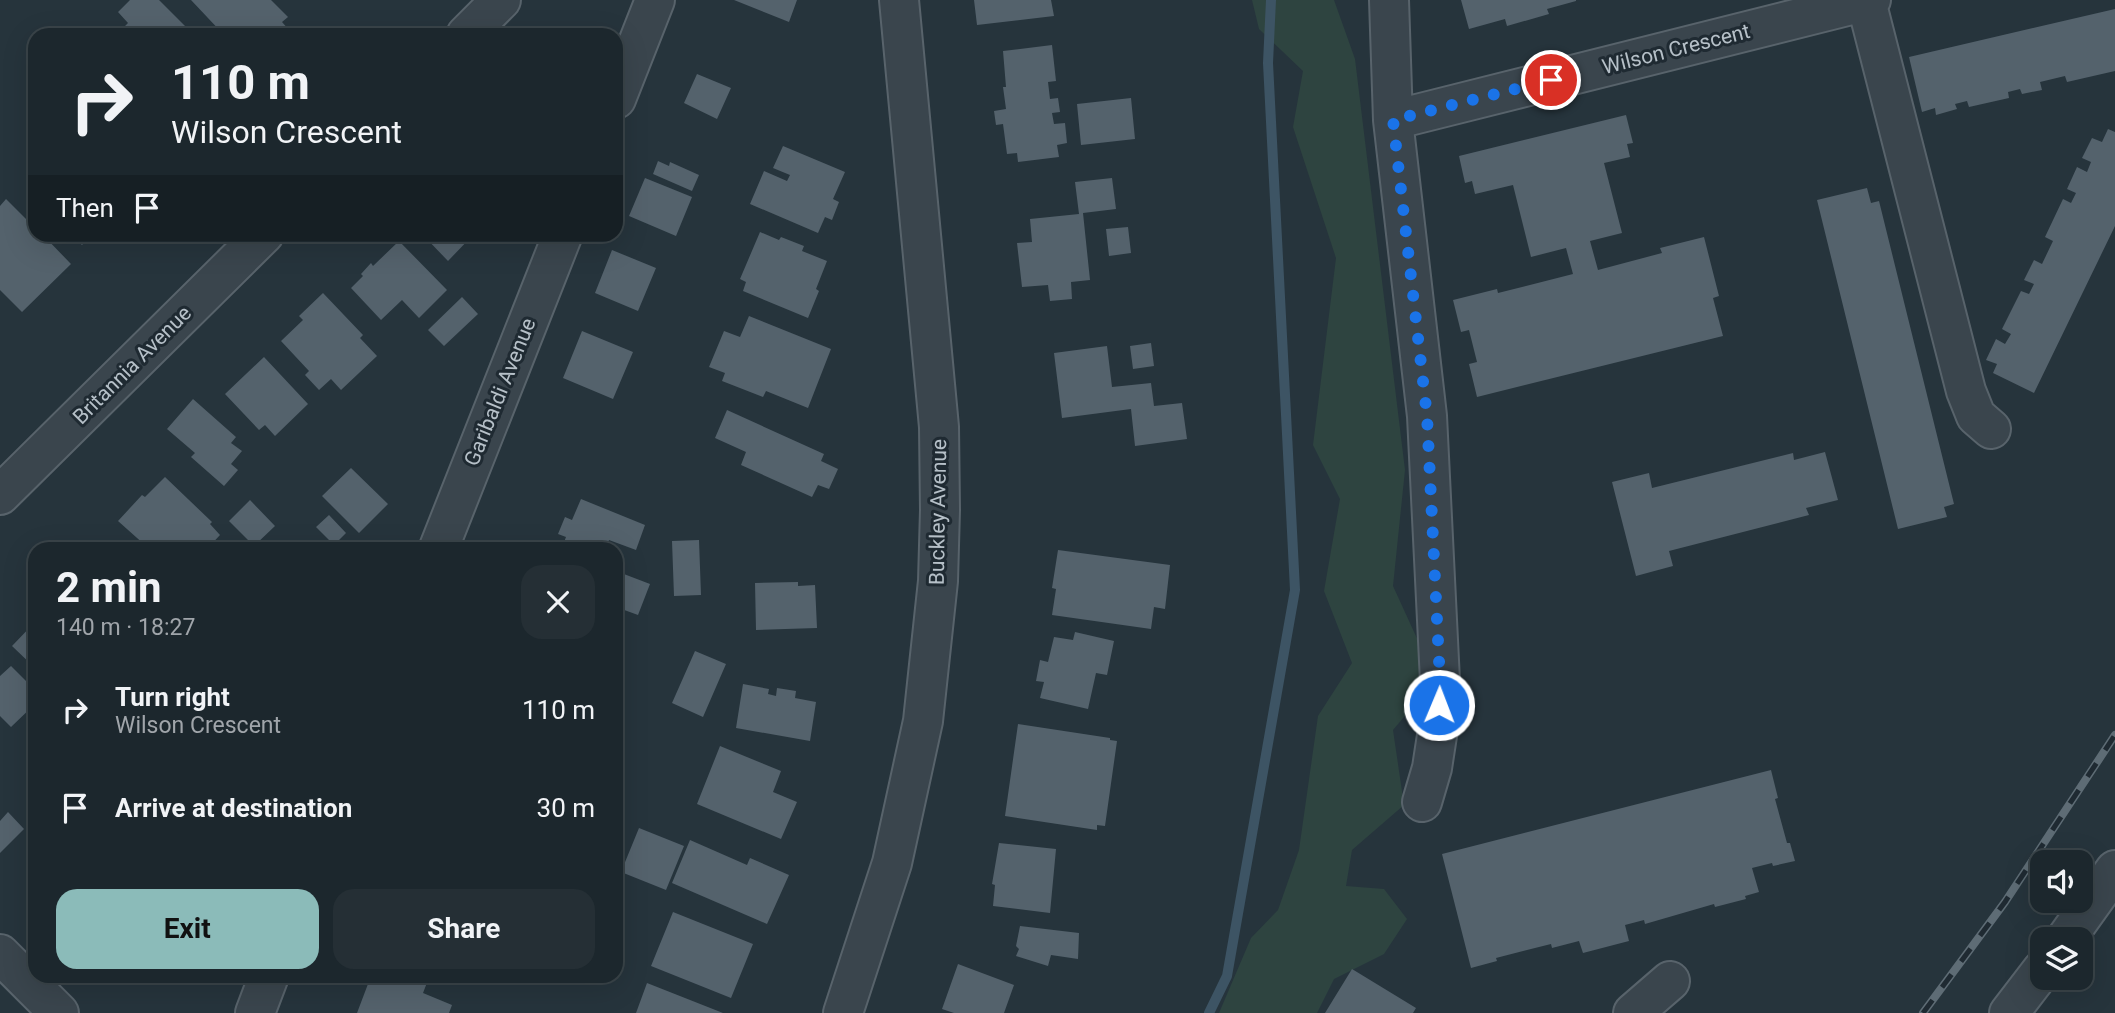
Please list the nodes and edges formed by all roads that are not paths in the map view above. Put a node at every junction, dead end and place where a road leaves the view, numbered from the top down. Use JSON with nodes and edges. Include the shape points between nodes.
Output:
{"nodes":[{"id":1,"x":501,"y":0,"type":"edge"},
{"id":2,"x":655,"y":0,"type":"edge"},
{"id":3,"x":899,"y":0,"type":"edge"},
{"id":4,"x":1389,"y":0,"type":"edge"},
{"id":5,"x":1869,"y":1,"type":"edge"},
{"id":6,"x":473,"y":28,"type":"edge"},
{"id":7,"x":623,"y":81,"type":"edge"},
{"id":8,"x":1393,"y":120,"type":"junction"},
{"id":9,"x":256,"y":242,"type":"edge"},
{"id":10,"x":560,"y":242,"type":"edge"},
{"id":11,"x":1991,"y":429,"type":"dead end"},
{"id":12,"x":0,"y":495,"type":"edge"},
{"id":13,"x":441,"y":542,"type":"edge"},
{"id":14,"x":1422,"y":802,"type":"dead end"},
{"id":15,"x":2115,"y":870,"type":"edge"},
{"id":16,"x":2074,"y":927,"type":"edge"},
{"id":17,"x":0,"y":954,"type":"edge"},
{"id":18,"x":1670,"y":981,"type":"dead end"},
{"id":19,"x":28,"y":982,"type":"edge"},
{"id":20,"x":29,"y":983,"type":"edge"},
{"id":21,"x":266,"y":983,"type":"edge"},
{"id":22,"x":2030,"y":986,"type":"edge"},
{"id":23,"x":59,"y":1013,"type":"edge"},
{"id":24,"x":254,"y":1013,"type":"edge"},
{"id":25,"x":843,"y":1013,"type":"edge"},
{"id":26,"x":1633,"y":1013,"type":"edge"},
{"id":27,"x":2010,"y":1013,"type":"edge"}],
"edges":[{"from":1,"to":6,"type":"street"},
{"from":2,"to":7,"type":"street"},
{"from":3,"to":25,"type":"street","name":"Buckley Avenue","via":[[939,427],[938,581],[923,722],[892,863]]},
{"from":4,"to":8,"type":"street"},
{"from":5,"to":8,"type":"street","name":"Wilson Crescent"},
{"from":5,"to":11,"type":"street","via":[[1966,391],[1976,416]]},
{"from":8,"to":14,"type":"street","via":[[1427,416],[1440,681],[1438,729]]},
{"from":9,"to":12,"type":"street","name":"Britannia Avenue"},
{"from":10,"to":13,"type":"street","name":"Garibaldi Avenue"},
{"from":15,"to":16,"type":"street"},
{"from":17,"to":19,"type":"street"},
{"from":18,"to":26,"type":"street"},
{"from":20,"to":23,"type":"street"},
{"from":21,"to":24,"type":"street"},
{"from":22,"to":27,"type":"street"}]}
